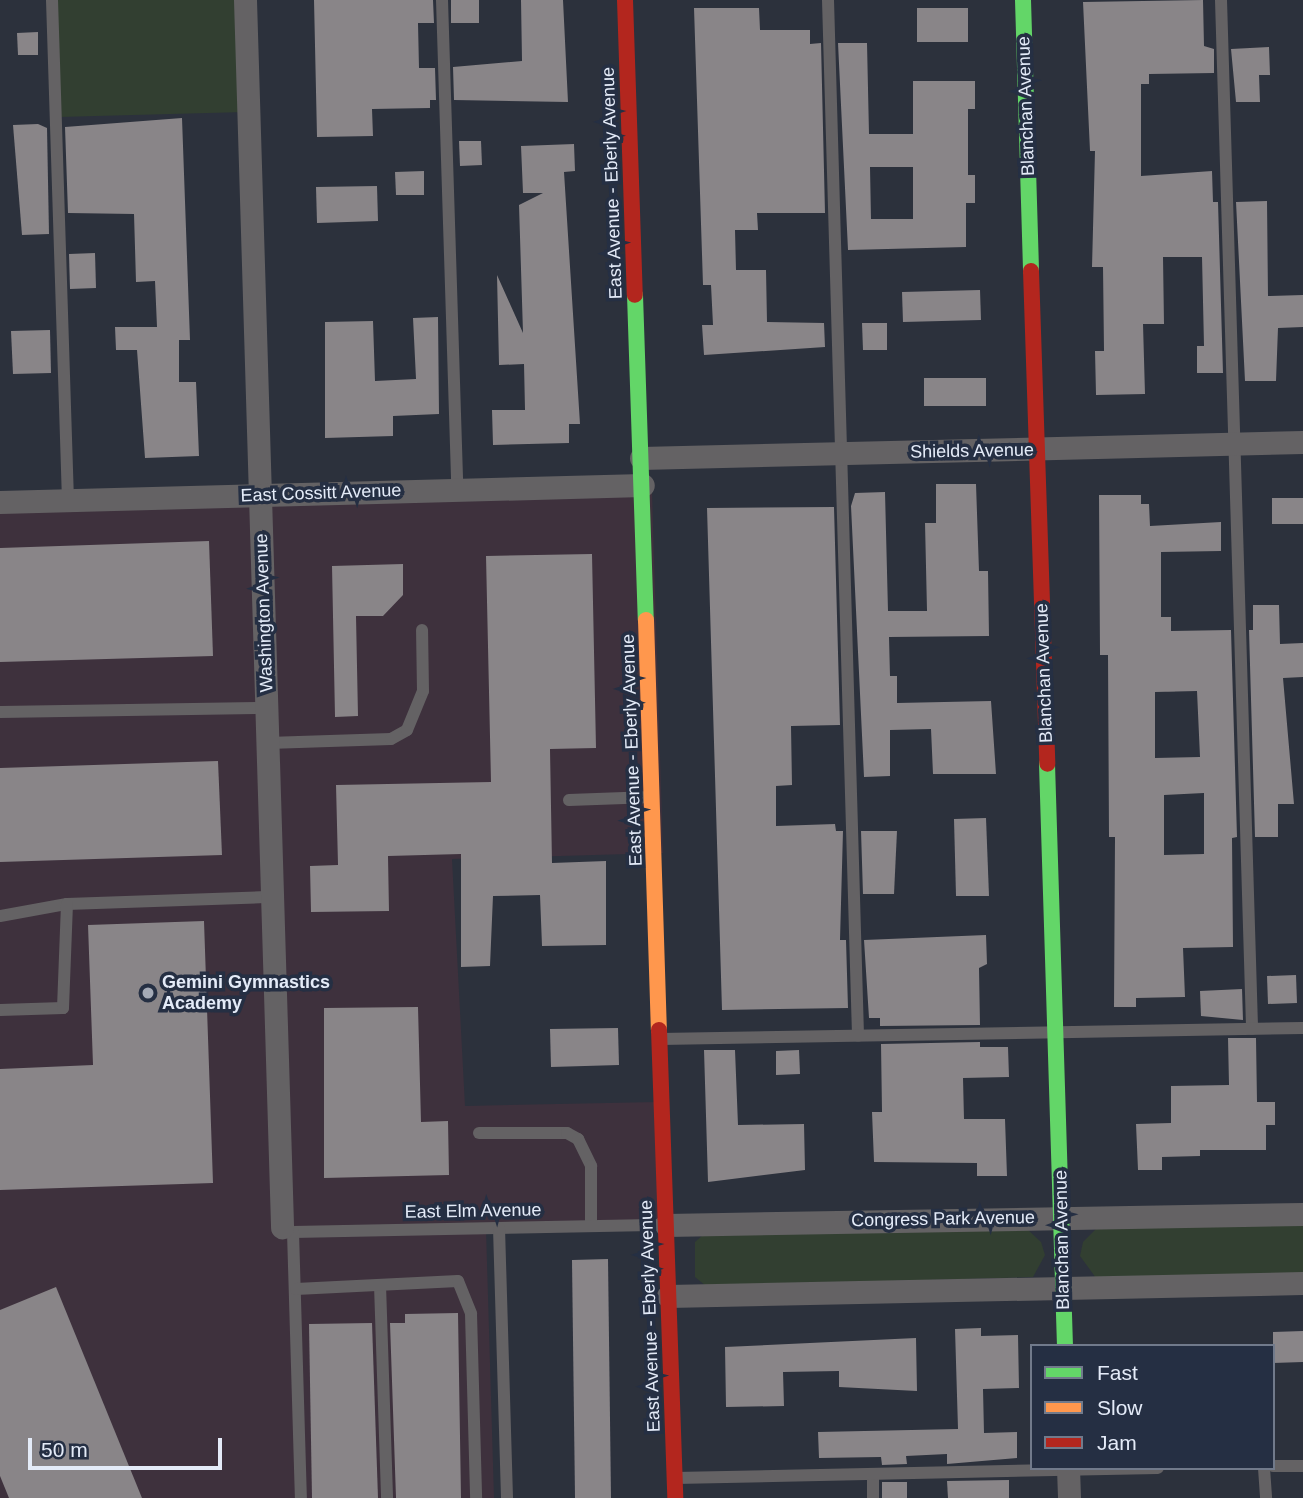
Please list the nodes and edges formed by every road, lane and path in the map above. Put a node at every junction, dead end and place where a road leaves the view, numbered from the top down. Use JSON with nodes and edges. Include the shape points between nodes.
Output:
{"nodes":[{"id":1,"x":52,"y":0,"type":"edge"},
{"id":2,"x":245,"y":0,"type":"edge"},
{"id":3,"x":442,"y":0,"type":"edge"},
{"id":4,"x":625,"y":0,"type":"edge"},
{"id":5,"x":828,"y":0,"type":"edge"},
{"id":6,"x":1023,"y":0,"type":"edge"},
{"id":7,"x":1221,"y":0,"type":"edge"},
{"id":8,"x":1303,"y":442,"type":"edge"},
{"id":9,"x":1235,"y":444,"type":"junction"},
{"id":10,"x":1037,"y":450,"type":"junction"},
{"id":11,"x":842,"y":453,"type":"junction"},
{"id":12,"x":641,"y":458,"type":"junction"},
{"id":13,"x":643,"y":485,"type":"junction"},
{"id":14,"x":457,"y":490,"type":"junction"},
{"id":15,"x":260,"y":495,"type":"junction"},
{"id":16,"x":68,"y":500,"type":"junction"},
{"id":17,"x":0,"y":502,"type":"edge"},
{"id":18,"x":422,"y":630,"type":"dead end"},
{"id":19,"x":267,"y":708,"type":"junction"},
{"id":20,"x":0,"y":712,"type":"edge"},
{"id":21,"x":268,"y":743,"type":"junction"},
{"id":22,"x":652,"y":797,"type":"junction"},
{"id":23,"x":569,"y":800,"type":"dead end"},
{"id":24,"x":272,"y":897,"type":"junction"},
{"id":25,"x":67,"y":904,"type":"junction"},
{"id":26,"x":0,"y":916,"type":"edge"},
{"id":27,"x":0,"y":1010,"type":"edge"},
{"id":28,"x":1303,"y":1028,"type":"edge"},
{"id":29,"x":1252,"y":1029,"type":"junction"},
{"id":30,"x":1056,"y":1034,"type":"junction"},
{"id":31,"x":858,"y":1036,"type":"junction"},
{"id":32,"x":660,"y":1039,"type":"junction"},
{"id":33,"x":479,"y":1133,"type":"dead end"},
{"id":34,"x":1303,"y":1214,"type":"edge"},
{"id":35,"x":1062,"y":1216,"type":"junction"},
{"id":36,"x":666,"y":1225,"type":"junction"},
{"id":37,"x":591,"y":1226,"type":"junction"},
{"id":38,"x":499,"y":1228,"type":"junction"},
{"id":39,"x":288,"y":1230,"type":"junction"},
{"id":40,"x":1303,"y":1283,"type":"edge"},
{"id":41,"x":380,"y":1285,"type":"junction"},
{"id":42,"x":1064,"y":1287,"type":"junction"},
{"id":43,"x":296,"y":1289,"type":"junction"},
{"id":44,"x":668,"y":1296,"type":"junction"},
{"id":45,"x":1065,"y":1344,"type":"edge"},
{"id":46,"x":1275,"y":1466,"type":"edge"},
{"id":47,"x":1303,"y":1466,"type":"edge"},
{"id":48,"x":1030,"y":1470,"type":"edge"},
{"id":49,"x":1068,"y":1470,"type":"edge"},
{"id":50,"x":1264,"y":1470,"type":"edge"},
{"id":51,"x":873,"y":1474,"type":"junction"},
{"id":52,"x":675,"y":1478,"type":"junction"},
{"id":53,"x":301,"y":1498,"type":"edge"},
{"id":54,"x":387,"y":1498,"type":"edge"},
{"id":55,"x":476,"y":1498,"type":"edge"},
{"id":56,"x":507,"y":1498,"type":"edge"},
{"id":57,"x":675,"y":1498,"type":"edge"},
{"id":58,"x":873,"y":1498,"type":"edge"},
{"id":59,"x":1069,"y":1498,"type":"edge"},
{"id":60,"x":1266,"y":1498,"type":"edge"}],
"edges":[{"from":1,"to":16,"type":"lane"},
{"from":2,"to":15,"type":"street","name":"Washington Avenue"},
{"from":3,"to":14,"type":"lane"},
{"from":4,"to":12,"type":"main road","name":"East Avenue - Eberly Avenue"},
{"from":5,"to":11,"type":"lane"},
{"from":6,"to":10,"type":"main road","name":"Blanchan Avenue"},
{"from":7,"to":9,"type":"lane"},
{"from":8,"to":9,"type":"street","name":"Shields Avenue"},
{"from":9,"to":10,"type":"street","name":"Shields Avenue"},
{"from":9,"to":29,"type":"lane"},
{"from":10,"to":11,"type":"street","name":"Shields Avenue"},
{"from":10,"to":30,"type":"main road","name":"Blanchan Avenue"},
{"from":11,"to":12,"type":"street","name":"Shields Avenue"},
{"from":11,"to":31,"type":"lane"},
{"from":12,"to":13,"type":"main road","name":"East Avenue - Eberly Avenue"},
{"from":13,"to":14,"type":"street","name":"East Cossitt Avenue"},
{"from":13,"to":22,"type":"main road","name":"East Avenue - Eberly Avenue"},
{"from":14,"to":15,"type":"street","name":"East Cossitt Avenue"},
{"from":15,"to":16,"type":"street","name":"East Cossitt Avenue"},
{"from":15,"to":19,"type":"street","name":"Washington Avenue"},
{"from":16,"to":17,"type":"street","name":"East Cossitt Avenue"},
{"from":18,"to":21,"type":"lane","via":[[423,691],[407,730],[391,738]]},
{"from":19,"to":20,"type":"lane"},
{"from":19,"to":21,"type":"street","name":"Washington Avenue"},
{"from":21,"to":24,"type":"street","name":"Washington Avenue"},
{"from":22,"to":23,"type":"lane"},
{"from":22,"to":32,"type":"main road","name":"East Avenue - Eberly Avenue"},
{"from":24,"to":25,"type":"lane"},
{"from":24,"to":39,"type":"street","name":"Washington Avenue"},
{"from":25,"to":26,"type":"lane"},
{"from":25,"to":27,"type":"lane","via":[[63,1008]]},
{"from":28,"to":29,"type":"lane"},
{"from":29,"to":30,"type":"lane"},
{"from":30,"to":31,"type":"lane"},
{"from":30,"to":35,"type":"main road","name":"Blanchan Avenue"},
{"from":31,"to":32,"type":"lane"},
{"from":32,"to":36,"type":"main road","name":"East Avenue - Eberly Avenue"},
{"from":33,"to":37,"type":"lane","via":[[567,1133],[578,1139],[591,1166]]},
{"from":34,"to":35,"type":"street","name":"Congress Park Avenue"},
{"from":35,"to":36,"type":"street","name":"Congress Park Avenue"},
{"from":35,"to":42,"type":"main road","name":"Blanchan Avenue"},
{"from":36,"to":37,"type":"lane","name":"East Elm Avenue"},
{"from":36,"to":44,"type":"main road","name":"East Avenue - Eberly Avenue"},
{"from":37,"to":38,"type":"lane","name":"East Elm Avenue"},
{"from":38,"to":39,"type":"lane","name":"East Elm Avenue"},
{"from":38,"to":56,"type":"lane"},
{"from":39,"to":43,"type":"lane"},
{"from":40,"to":42,"type":"street"},
{"from":41,"to":43,"type":"lane"},
{"from":41,"to":54,"type":"lane"},
{"from":41,"to":55,"type":"lane","via":[[458,1281],[471,1314]]},
{"from":42,"to":44,"type":"street"},
{"from":42,"to":45,"type":"main road","name":"Blanchan Avenue"},
{"from":43,"to":53,"type":"lane"},
{"from":44,"to":52,"type":"main road","name":"East Avenue - Eberly Avenue"},
{"from":46,"to":47,"type":"lane"},
{"from":48,"to":51,"type":"lane"},
{"from":49,"to":59,"type":"street"},
{"from":50,"to":60,"type":"lane"},
{"from":51,"to":52,"type":"lane"},
{"from":51,"to":58,"type":"lane"},
{"from":52,"to":57,"type":"main road","name":"East Avenue - Eberly Avenue"}]}
